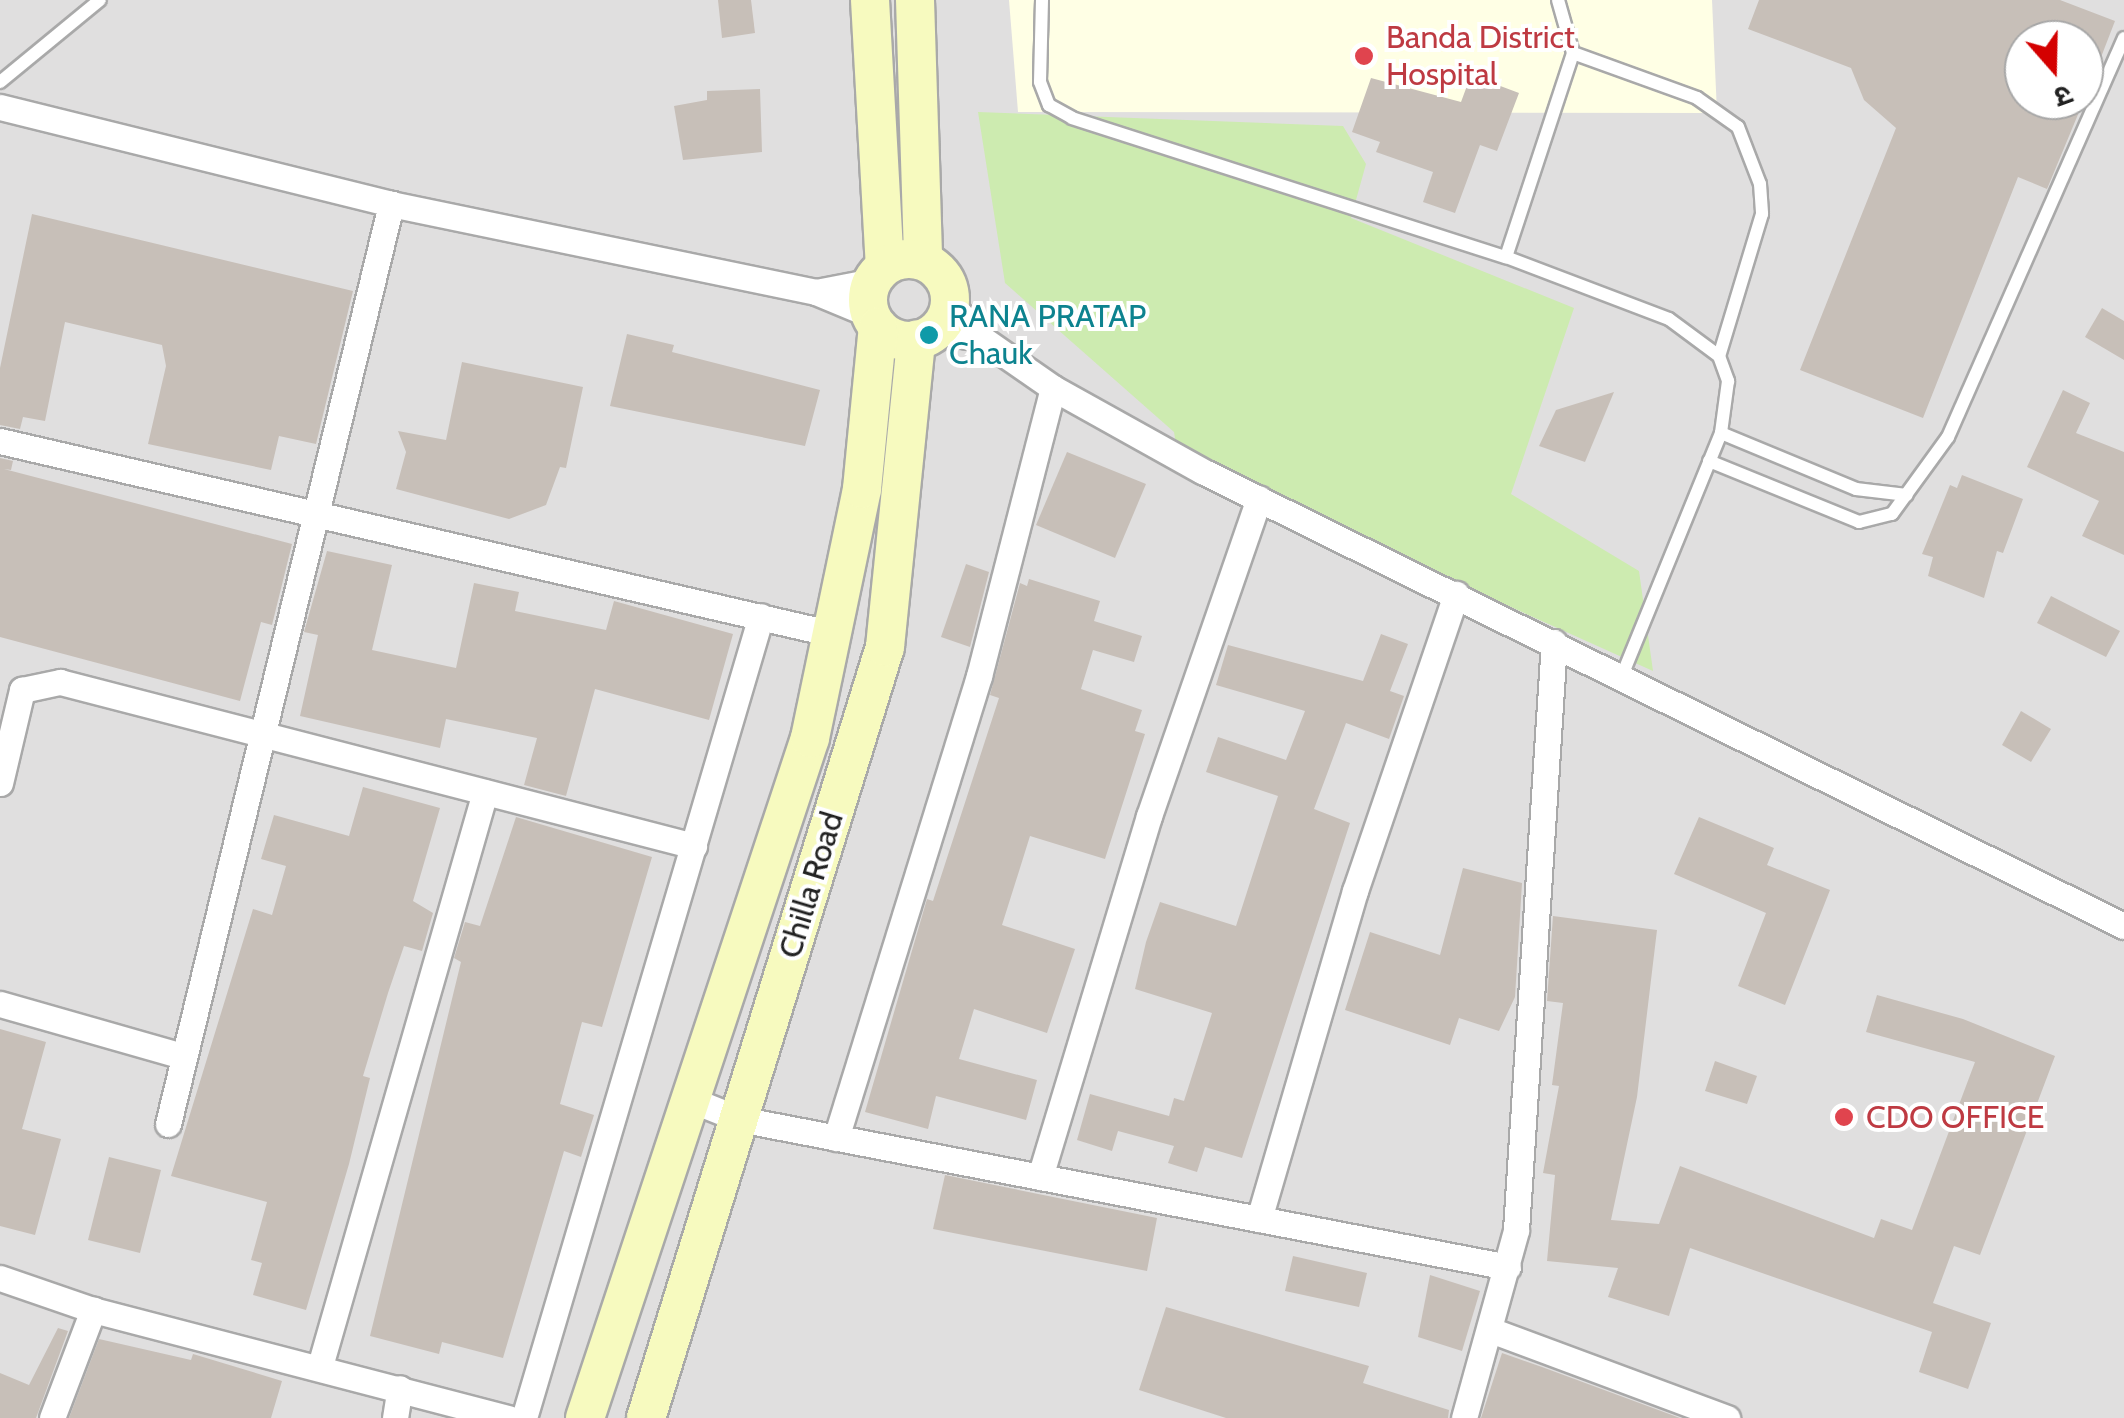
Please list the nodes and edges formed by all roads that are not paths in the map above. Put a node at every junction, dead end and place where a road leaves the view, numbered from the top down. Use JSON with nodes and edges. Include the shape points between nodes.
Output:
{"nodes":[{"id":1,"x":100,"y":0,"type":"edge"},
{"id":2,"x":870,"y":0,"type":"edge"},
{"id":3,"x":915,"y":0,"type":"edge"},
{"id":4,"x":1042,"y":0,"type":"edge"},
{"id":5,"x":1558,"y":0,"type":"edge"},
{"id":6,"x":2124,"y":38,"type":"edge"},
{"id":7,"x":1573,"y":53,"type":"junction"},
{"id":8,"x":0,"y":82,"type":"edge"},
{"id":9,"x":0,"y":107,"type":"edge"},
{"id":10,"x":391,"y":204,"type":"junction"},
{"id":11,"x":1506,"y":256,"type":"junction"},
{"id":12,"x":923,"y":261,"type":"junction"},
{"id":13,"x":877,"y":297,"type":"junction"},
{"id":14,"x":934,"y":324,"type":"junction"},
{"id":15,"x":1719,"y":356,"type":"junction"},
{"id":16,"x":1053,"y":388,"type":"junction"},
{"id":17,"x":1721,"y":433,"type":"junction"},
{"id":18,"x":0,"y":442,"type":"edge"},
{"id":19,"x":1710,"y":461,"type":"junction"},
{"id":20,"x":1907,"y":495,"type":"junction"},
{"id":21,"x":1259,"y":499,"type":"junction"},
{"id":22,"x":320,"y":514,"type":"junction"},
{"id":23,"x":1456,"y":594,"type":"junction"},
{"id":24,"x":760,"y":616,"type":"junction"},
{"id":25,"x":833,"y":634,"type":"junction"},
{"id":26,"x":1554,"y":642,"type":"junction"},
{"id":27,"x":1622,"y":675,"type":"junction"},
{"id":28,"x":264,"y":736,"type":"junction"},
{"id":29,"x":0,"y":783,"type":"edge"},
{"id":30,"x":485,"y":792,"type":"junction"},
{"id":31,"x":694,"y":846,"type":"junction"},
{"id":32,"x":2124,"y":926,"type":"edge"},
{"id":33,"x":0,"y":1004,"type":"edge"},
{"id":34,"x":182,"y":1056,"type":"junction"},
{"id":35,"x":689,"y":1099,"type":"junction"},
{"id":36,"x":740,"y":1120,"type":"junction"},
{"id":37,"x":168,"y":1124,"type":"dead end"},
{"id":38,"x":836,"y":1138,"type":"junction"},
{"id":39,"x":1040,"y":1177,"type":"junction"},
{"id":40,"x":1258,"y":1219,"type":"junction"},
{"id":41,"x":1508,"y":1267,"type":"junction"},
{"id":42,"x":0,"y":1278,"type":"edge"},
{"id":43,"x":94,"y":1310,"type":"junction"},
{"id":44,"x":1492,"y":1332,"type":"junction"},
{"id":45,"x":320,"y":1366,"type":"junction"},
{"id":46,"x":400,"y":1388,"type":"junction"},
{"id":47,"x":52,"y":1418,"type":"edge"},
{"id":48,"x":395,"y":1418,"type":"edge"},
{"id":49,"x":508,"y":1418,"type":"edge"},
{"id":50,"x":524,"y":1418,"type":"edge"},
{"id":51,"x":585,"y":1418,"type":"edge"},
{"id":52,"x":646,"y":1418,"type":"edge"},
{"id":53,"x":1464,"y":1418,"type":"edge"},
{"id":54,"x":1727,"y":1418,"type":"edge"}],
"edges":[{"from":1,"to":8,"type":"lane"},
{"from":2,"to":13,"type":"main road"},
{"from":3,"to":12,"type":"main road"},
{"from":4,"to":11,"type":"lane","via":[[1040,82],[1049,105],[1072,118]]},
{"from":5,"to":7,"type":"lane"},
{"from":6,"to":20,"type":"lane","via":[[1948,438]]},
{"from":7,"to":11,"type":"lane"},
{"from":7,"to":15,"type":"lane","via":[[1697,98],[1738,127],[1760,184],[1762,214]]},
{"from":9,"to":10,"type":"street"},
{"from":10,"to":13,"type":"street","via":[[816,292]]},
{"from":10,"to":22,"type":"street"},
{"from":11,"to":15,"type":"lane","via":[[1669,319]]},
{"from":12,"to":13,"type":"main road"},
{"from":12,"to":14,"type":"main road","via":[[944,278]]},
{"from":13,"to":14,"type":"main road"},
{"from":13,"to":25,"type":"main road","via":[[862,489]]},
{"from":14,"to":16,"type":"street","via":[[981,338]]},
{"from":14,"to":36,"type":"main road","name":"Chilla Road","via":[[885,647]]},
{"from":15,"to":17,"type":"lane","via":[[1728,381]]},
{"from":16,"to":21,"type":"street"},
{"from":16,"to":38,"type":"street","via":[[978,676]]},
{"from":17,"to":19,"type":"lane"},
{"from":17,"to":20,"type":"lane","via":[[1856,488]]},
{"from":18,"to":22,"type":"street"},
{"from":19,"to":20,"type":"lane","via":[[1860,522],[1892,514]]},
{"from":19,"to":27,"type":"lane"},
{"from":21,"to":23,"type":"street"},
{"from":21,"to":39,"type":"street","via":[[1149,816]]},
{"from":22,"to":24,"type":"street"},
{"from":22,"to":28,"type":"street"},
{"from":23,"to":26,"type":"street"},
{"from":23,"to":40,"type":"street","via":[[1355,891]]},
{"from":24,"to":25,"type":"street"},
{"from":24,"to":31,"type":"street"},
{"from":25,"to":35,"type":"main road","via":[[810,738]]},
{"from":26,"to":27,"type":"street"},
{"from":26,"to":41,"type":"street","via":[[1519,1195]]},
{"from":27,"to":32,"type":"street"},
{"from":28,"to":29,"type":"street","via":[[60,682],[40,683],[22,690],[13,710]]},
{"from":28,"to":30,"type":"street"},
{"from":28,"to":34,"type":"street"},
{"from":30,"to":31,"type":"street"},
{"from":30,"to":45,"type":"street"},
{"from":31,"to":50,"type":"street"},
{"from":33,"to":34,"type":"street"},
{"from":34,"to":37,"type":"street"},
{"from":35,"to":36,"type":"street"},
{"from":35,"to":51,"type":"main road"},
{"from":36,"to":38,"type":"street"},
{"from":36,"to":52,"type":"main road","name":"Chilla Road"},
{"from":38,"to":39,"type":"street"},
{"from":39,"to":40,"type":"street"},
{"from":40,"to":41,"type":"street"},
{"from":41,"to":44,"type":"street"},
{"from":42,"to":43,"type":"street"},
{"from":43,"to":45,"type":"street"},
{"from":43,"to":47,"type":"street"},
{"from":44,"to":53,"type":"street"},
{"from":44,"to":54,"type":"street"},
{"from":45,"to":46,"type":"street"},
{"from":46,"to":48,"type":"street"},
{"from":46,"to":49,"type":"street"}]}
